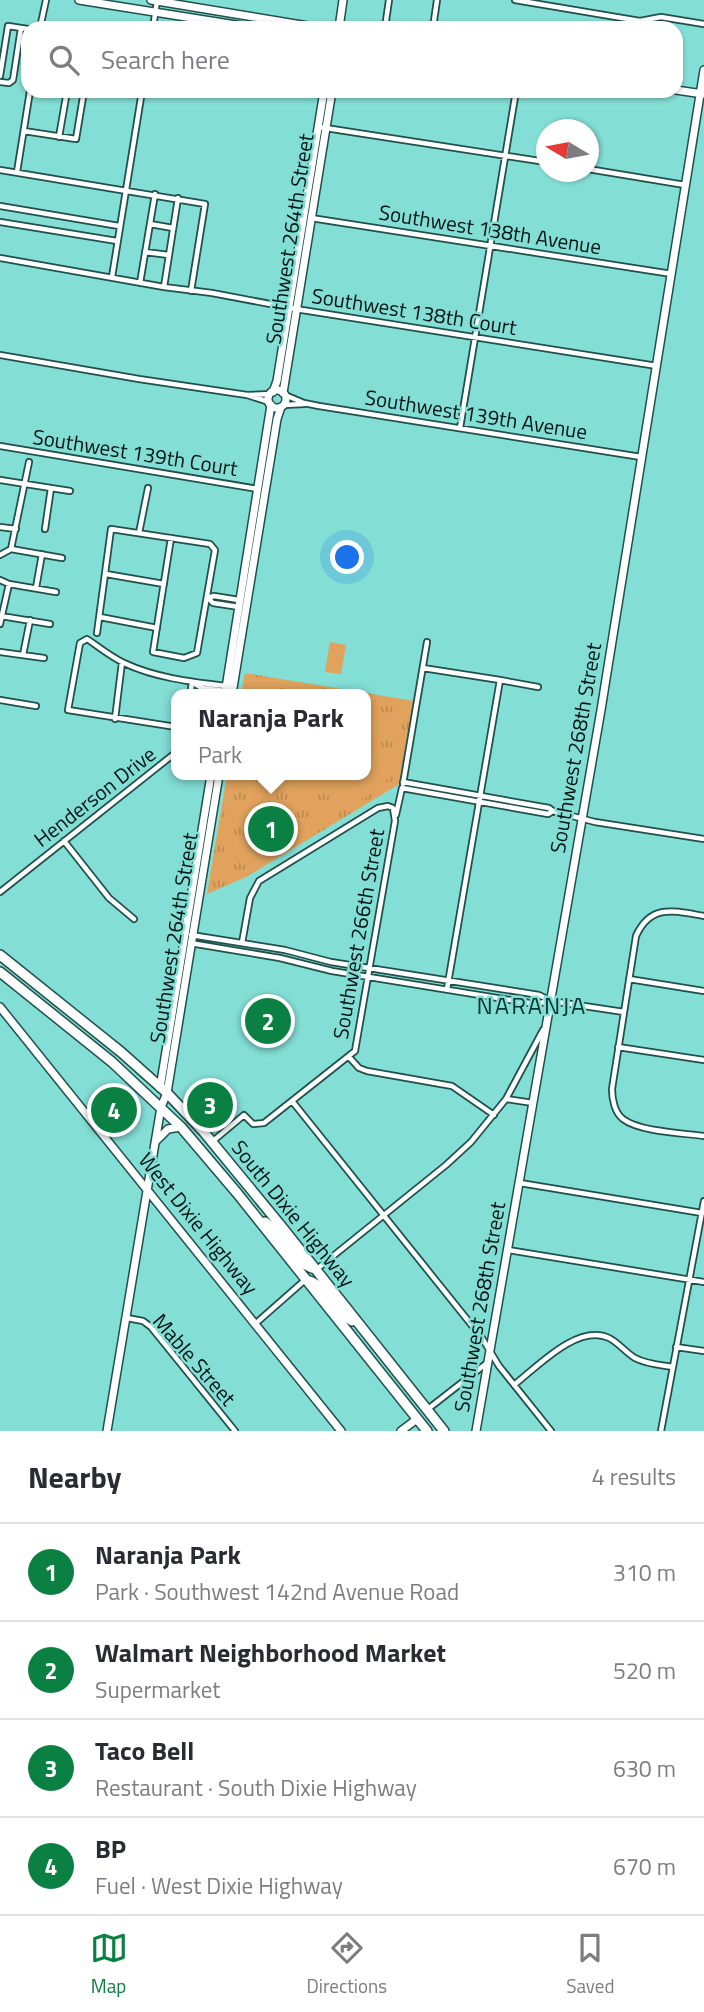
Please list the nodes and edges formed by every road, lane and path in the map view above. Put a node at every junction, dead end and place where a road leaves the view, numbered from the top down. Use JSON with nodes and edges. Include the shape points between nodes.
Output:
{"nodes":[{"id":1,"x":46,"y":0,"type":"edge"},
{"id":2,"x":79,"y":0,"type":"edge"},
{"id":3,"x":155,"y":0,"type":"edge"},
{"id":4,"x":344,"y":0,"type":"edge"},
{"id":5,"x":389,"y":0,"type":"edge"},
{"id":6,"x":437,"y":0,"type":"edge"},
{"id":7,"x":515,"y":0,"type":"edge"},
{"id":8,"x":156,"y":12,"type":"junction"},
{"id":9,"x":42,"y":21,"type":"edge"},
{"id":10,"x":154,"y":21,"type":"edge"},
{"id":11,"x":211,"y":21,"type":"edge"},
{"id":12,"x":279,"y":21,"type":"edge"},
{"id":13,"x":340,"y":21,"type":"edge"},
{"id":14,"x":385,"y":21,"type":"edge"},
{"id":15,"x":434,"y":21,"type":"edge"},
{"id":16,"x":704,"y":24,"type":"edge"},
{"id":17,"x":21,"y":28,"type":"edge"},
{"id":18,"x":21,"y":45,"type":"edge"},
{"id":19,"x":704,"y":70,"type":"edge"},
{"id":20,"x":0,"y":76,"type":"edge"},
{"id":21,"x":0,"y":82,"type":"edge"},
{"id":22,"x":683,"y":91,"type":"edge"},
{"id":23,"x":702,"y":94,"type":"edge"},
{"id":24,"x":29,"y":98,"type":"edge"},
{"id":25,"x":65,"y":98,"type":"edge"},
{"id":26,"x":83,"y":98,"type":"edge"},
{"id":27,"x":141,"y":98,"type":"edge"},
{"id":28,"x":324,"y":98,"type":"edge"},
{"id":29,"x":330,"y":98,"type":"edge"},
{"id":30,"x":515,"y":98,"type":"edge"},
{"id":31,"x":322,"y":127,"type":"junction"},
{"id":32,"x":24,"y":131,"type":"junction"},
{"id":33,"x":59,"y":137,"type":"junction"},
{"id":34,"x":505,"y":155,"type":"junction"},
{"id":35,"x":536,"y":160,"type":"edge"},
{"id":36,"x":0,"y":170,"type":"edge"},
{"id":37,"x":599,"y":171,"type":"edge"},
{"id":38,"x":17,"y":172,"type":"junction"},
{"id":39,"x":685,"y":185,"type":"junction"},
{"id":40,"x":125,"y":189,"type":"junction"},
{"id":41,"x":155,"y":194,"type":"junction"},
{"id":42,"x":178,"y":198,"type":"junction"},
{"id":43,"x":0,"y":206,"type":"edge"},
{"id":44,"x":307,"y":218,"type":"junction"},
{"id":45,"x":0,"y":222,"type":"edge"},
{"id":46,"x":150,"y":224,"type":"junction"},
{"id":47,"x":119,"y":226,"type":"junction"},
{"id":48,"x":173,"y":228,"type":"junction"},
{"id":49,"x":117,"y":241,"type":"junction"},
{"id":50,"x":490,"y":247,"type":"junction"},
{"id":51,"x":145,"y":252,"type":"junction"},
{"id":52,"x":169,"y":256,"type":"junction"},
{"id":53,"x":0,"y":258,"type":"edge"},
{"id":54,"x":672,"y":274,"type":"junction"},
{"id":55,"x":111,"y":277,"type":"junction"},
{"id":56,"x":140,"y":283,"type":"junction"},
{"id":57,"x":164,"y":287,"type":"junction"},
{"id":58,"x":191,"y":290,"type":"junction"},
{"id":59,"x":292,"y":308,"type":"junction"},
{"id":60,"x":475,"y":337,"type":"junction"},
{"id":61,"x":0,"y":355,"type":"edge"},
{"id":62,"x":657,"y":366,"type":"junction"},
{"id":63,"x":272,"y":393,"type":"junction"},
{"id":64,"x":284,"y":394,"type":"junction"},
{"id":65,"x":247,"y":395,"type":"junction"},
{"id":66,"x":304,"y":403,"type":"junction"},
{"id":67,"x":270,"y":404,"type":"junction"},
{"id":68,"x":283,"y":406,"type":"junction"},
{"id":69,"x":460,"y":428,"type":"junction"},
{"id":70,"x":0,"y":446,"type":"edge"},
{"id":71,"x":642,"y":457,"type":"junction"},
{"id":72,"x":29,"y":462,"type":"dead end"},
{"id":73,"x":0,"y":480,"type":"edge"},
{"id":74,"x":25,"y":484,"type":"junction"},
{"id":75,"x":51,"y":488,"type":"junction"},
{"id":76,"x":148,"y":488,"type":"dead end"},
{"id":77,"x":262,"y":490,"type":"junction"},
{"id":78,"x":70,"y":491,"type":"dead end"},
{"id":79,"x":0,"y":527,"type":"edge"},
{"id":80,"x":16,"y":529,"type":"junction"},
{"id":81,"x":45,"y":529,"type":"dead end"},
{"id":82,"x":139,"y":533,"type":"junction"},
{"id":83,"x":171,"y":538,"type":"junction"},
{"id":84,"x":11,"y":549,"type":"junction"},
{"id":85,"x":42,"y":554,"type":"junction"},
{"id":86,"x":0,"y":555,"type":"edge"},
{"id":87,"x":62,"y":558,"type":"dead end"},
{"id":88,"x":106,"y":574,"type":"junction"},
{"id":89,"x":0,"y":580,"type":"edge"},
{"id":90,"x":9,"y":584,"type":"junction"},
{"id":91,"x":164,"y":584,"type":"junction"},
{"id":92,"x":36,"y":588,"type":"junction"},
{"id":93,"x":56,"y":592,"type":"dead end"},
{"id":94,"x":207,"y":598,"type":"junction"},
{"id":95,"x":224,"y":598,"type":"junction"},
{"id":96,"x":2,"y":600,"type":"edge"},
{"id":97,"x":240,"y":604,"type":"junction"},
{"id":98,"x":223,"y":605,"type":"junction"},
{"id":99,"x":1,"y":616,"type":"edge"},
{"id":100,"x":100,"y":617,"type":"junction"},
{"id":101,"x":30,"y":620,"type":"junction"},
{"id":102,"x":0,"y":624,"type":"edge"},
{"id":103,"x":50,"y":624,"type":"dead end"},
{"id":104,"x":157,"y":628,"type":"junction"},
{"id":105,"x":97,"y":633,"type":"dead end"},
{"id":106,"x":427,"y":642,"type":"dead end"},
{"id":107,"x":0,"y":652,"type":"edge"},
{"id":108,"x":23,"y":655,"type":"junction"},
{"id":109,"x":44,"y":658,"type":"dead end"},
{"id":110,"x":122,"y":663,"type":"junction"},
{"id":111,"x":423,"y":668,"type":"junction"},
{"id":112,"x":500,"y":680,"type":"junction"},
{"id":113,"x":192,"y":683,"type":"junction"},
{"id":114,"x":538,"y":687,"type":"dead end"},
{"id":115,"x":191,"y":689,"type":"edge"},
{"id":116,"x":218,"y":689,"type":"edge"},
{"id":117,"x":227,"y":689,"type":"edge"},
{"id":118,"x":227,"y":689,"type":"edge"},
{"id":119,"x":0,"y":700,"type":"edge"},
{"id":120,"x":36,"y":706,"type":"dead end"},
{"id":121,"x":115,"y":719,"type":"junction"},
{"id":122,"x":171,"y":726,"type":"edge"},
{"id":123,"x":171,"y":759,"type":"edge"},
{"id":124,"x":210,"y":780,"type":"edge"},
{"id":125,"x":218,"y":780,"type":"edge"},
{"id":126,"x":402,"y":785,"type":"junction"},
{"id":127,"x":481,"y":799,"type":"junction"},
{"id":128,"x":395,"y":816,"type":"junction"},
{"id":129,"x":582,"y":818,"type":"junction"},
{"id":130,"x":704,"y":839,"type":"edge"},
{"id":131,"x":64,"y":841,"type":"junction"},
{"id":132,"x":0,"y":892,"type":"edge"},
{"id":133,"x":704,"y":916,"type":"edge"},
{"id":134,"x":134,"y":919,"type":"dead end"},
{"id":135,"x":188,"y":938,"type":"junction"},
{"id":136,"x":242,"y":943,"type":"junction"},
{"id":137,"x":0,"y":955,"type":"edge"},
{"id":138,"x":370,"y":968,"type":"junction"},
{"id":139,"x":0,"y":972,"type":"edge"},
{"id":140,"x":368,"y":976,"type":"junction"},
{"id":141,"x":629,"y":979,"type":"junction"},
{"id":142,"x":449,"y":981,"type":"junction"},
{"id":143,"x":447,"y":989,"type":"junction"},
{"id":144,"x":704,"y":991,"type":"edge"},
{"id":145,"x":551,"y":1001,"type":"junction"},
{"id":146,"x":0,"y":1007,"type":"edge"},
{"id":147,"x":624,"y":1012,"type":"junction"},
{"id":148,"x":547,"y":1022,"type":"junction"},
{"id":149,"x":618,"y":1047,"type":"junction"},
{"id":150,"x":349,"y":1057,"type":"junction"},
{"id":151,"x":704,"y":1060,"type":"edge"},
{"id":152,"x":163,"y":1090,"type":"junction"},
{"id":153,"x":506,"y":1098,"type":"junction"},
{"id":154,"x":292,"y":1101,"type":"junction"},
{"id":155,"x":533,"y":1104,"type":"junction"},
{"id":156,"x":161,"y":1107,"type":"junction"},
{"id":157,"x":494,"y":1115,"type":"junction"},
{"id":158,"x":181,"y":1126,"type":"junction"},
{"id":159,"x":704,"y":1136,"type":"edge"},
{"id":160,"x":155,"y":1142,"type":"junction"},
{"id":161,"x":212,"y":1142,"type":"junction"},
{"id":162,"x":520,"y":1183,"type":"junction"},
{"id":163,"x":147,"y":1189,"type":"junction"},
{"id":164,"x":704,"y":1201,"type":"edge"},
{"id":165,"x":703,"y":1213,"type":"edge"},
{"id":166,"x":384,"y":1216,"type":"junction"},
{"id":167,"x":257,"y":1217,"type":"junction"},
{"id":168,"x":508,"y":1250,"type":"junction"},
{"id":169,"x":316,"y":1270,"type":"junction"},
{"id":170,"x":306,"y":1280,"type":"junction"},
{"id":171,"x":688,"y":1280,"type":"junction"},
{"id":172,"x":704,"y":1282,"type":"edge"},
{"id":173,"x":126,"y":1318,"type":"junction"},
{"id":174,"x":255,"y":1324,"type":"junction"},
{"id":175,"x":360,"y":1326,"type":"junction"},
{"id":176,"x":676,"y":1347,"type":"junction"},
{"id":177,"x":704,"y":1351,"type":"edge"},
{"id":178,"x":490,"y":1352,"type":"junction"},
{"id":179,"x":488,"y":1362,"type":"junction"},
{"id":180,"x":673,"y":1367,"type":"junction"},
{"id":181,"x":514,"y":1385,"type":"junction"},
{"id":182,"x":427,"y":1410,"type":"junction"},
{"id":183,"x":417,"y":1419,"type":"junction"},
{"id":184,"x":107,"y":1431,"type":"edge"},
{"id":185,"x":235,"y":1431,"type":"edge"},
{"id":186,"x":341,"y":1431,"type":"edge"},
{"id":187,"x":401,"y":1431,"type":"edge"},
{"id":188,"x":427,"y":1431,"type":"edge"},
{"id":189,"x":434,"y":1431,"type":"edge"},
{"id":190,"x":444,"y":1431,"type":"edge"},
{"id":191,"x":476,"y":1431,"type":"edge"},
{"id":192,"x":551,"y":1431,"type":"edge"},
{"id":193,"x":661,"y":1431,"type":"edge"}],
"edges":[{"from":1,"to":9,"type":"street"},
{"from":2,"to":8,"type":"street"},
{"from":3,"to":8,"type":"street"},
{"from":3,"to":12,"type":"street"},
{"from":4,"to":13,"type":"street"},
{"from":5,"to":14,"type":"street"},
{"from":6,"to":15,"type":"street"},
{"from":7,"to":16,"type":"street","via":[[640,21],[661,17]]},
{"from":8,"to":10,"type":"street"},
{"from":8,"to":11,"type":"street"},
{"from":17,"to":20,"type":"street","via":[[8,26]]},
{"from":18,"to":21,"type":"street","via":[[13,80]]},
{"from":19,"to":23,"type":"street","name":"Southwest 268th Street"},
{"from":22,"to":23,"type":"street"},
{"from":23,"to":39,"type":"street","name":"Southwest 268th Street"},
{"from":24,"to":32,"type":"street"},
{"from":25,"to":33,"type":"street"},
{"from":26,"to":33,"type":"street","via":[[76,139]]},
{"from":27,"to":40,"type":"street"},
{"from":28,"to":31,"type":"street","name":"Southwest 264th Street"},
{"from":29,"to":31,"type":"street","name":"Southwest 264th Street"},
{"from":30,"to":34,"type":"street"},
{"from":31,"to":34,"type":"street"},
{"from":31,"to":44,"type":"street","name":"Southwest 264th Street"},
{"from":32,"to":33,"type":"street"},
{"from":32,"to":38,"type":"street"},
{"from":34,"to":35,"type":"street"},
{"from":34,"to":50,"type":"street"},
{"from":36,"to":38,"type":"street"},
{"from":37,"to":39,"type":"street"},
{"from":38,"to":40,"type":"street"},
{"from":39,"to":54,"type":"street","name":"Southwest 268th Street"},
{"from":40,"to":41,"type":"street"},
{"from":40,"to":47,"type":"street"},
{"from":41,"to":42,"type":"street"},
{"from":41,"to":46,"type":"street"},
{"from":42,"to":48,"type":"street"},
{"from":42,"to":58,"type":"street","via":[[205,204]]},
{"from":43,"to":47,"type":"street"},
{"from":44,"to":50,"type":"street","name":"Southwest 138th Avenue"},
{"from":44,"to":59,"type":"street","name":"Southwest 264th Street"},
{"from":45,"to":49,"type":"street"},
{"from":46,"to":48,"type":"street"},
{"from":46,"to":51,"type":"street"},
{"from":47,"to":49,"type":"street"},
{"from":48,"to":52,"type":"street"},
{"from":49,"to":55,"type":"street"},
{"from":50,"to":54,"type":"street","name":"Southwest 138th Avenue"},
{"from":50,"to":60,"type":"street"},
{"from":51,"to":52,"type":"street"},
{"from":51,"to":56,"type":"street"},
{"from":52,"to":57,"type":"street"},
{"from":53,"to":55,"type":"street","name":"Southwest 138th Court"},
{"from":54,"to":62,"type":"street","name":"Southwest 268th Street"},
{"from":55,"to":56,"type":"street","name":"Southwest 138th Court"},
{"from":56,"to":57,"type":"street","name":"Southwest 138th Court"},
{"from":57,"to":58,"type":"street","name":"Southwest 138th Court"},
{"from":58,"to":59,"type":"street","name":"Southwest 138th Court"},
{"from":59,"to":60,"type":"street","name":"Southwest 138th Court"},
{"from":59,"to":63,"type":"street","name":"Southwest 264th Street"},
{"from":59,"to":64,"type":"street","name":"Southwest 264th Street"},
{"from":60,"to":62,"type":"street","name":"Southwest 138th Court"},
{"from":60,"to":69,"type":"street"},
{"from":61,"to":65,"type":"street"},
{"from":62,"to":71,"type":"street","name":"Southwest 268th Street"},
{"from":63,"to":64,"type":"street"},
{"from":63,"to":65,"type":"street"},
{"from":63,"to":67,"type":"street","name":"Southwest 264th Street"},
{"from":64,"to":66,"type":"street","name":"Southwest 139th Avenue"},
{"from":64,"to":68,"type":"street","name":"Southwest 264th Street"},
{"from":65,"to":67,"type":"street"},
{"from":66,"to":68,"type":"street","name":"Southwest 139th Avenue"},
{"from":66,"to":69,"type":"street","name":"Southwest 139th Avenue"},
{"from":67,"to":68,"type":"street"},
{"from":67,"to":77,"type":"street"},
{"from":68,"to":77,"type":"street"},
{"from":69,"to":71,"type":"street","name":"Southwest 139th Avenue"},
{"from":70,"to":77,"type":"street","name":"Southwest 139th Court"},
{"from":71,"to":129,"type":"street","name":"Southwest 268th Street"},
{"from":72,"to":74,"type":"street"},
{"from":73,"to":74,"type":"street"},
{"from":74,"to":75,"type":"street"},
{"from":74,"to":80,"type":"street"},
{"from":75,"to":78,"type":"street"},
{"from":75,"to":81,"type":"street"},
{"from":76,"to":82,"type":"street"},
{"from":77,"to":97,"type":"street"},
{"from":77,"to":117,"type":"street"},
{"from":79,"to":80,"type":"street"},
{"from":80,"to":84,"type":"street"},
{"from":82,"to":83,"type":"street"},
{"from":82,"to":88,"type":"street","via":[[111,529]]},
{"from":83,"to":91,"type":"street"},
{"from":83,"to":94,"type":"street","via":[[209,544],[215,550]]},
{"from":84,"to":85,"type":"street"},
{"from":84,"to":86,"type":"street"},
{"from":85,"to":87,"type":"street"},
{"from":85,"to":92,"type":"street"},
{"from":88,"to":91,"type":"street"},
{"from":88,"to":100,"type":"street"},
{"from":89,"to":90,"type":"street"},
{"from":90,"to":92,"type":"street"},
{"from":90,"to":96,"type":"street"},
{"from":91,"to":104,"type":"street"},
{"from":92,"to":93,"type":"street"},
{"from":94,"to":95,"type":"street"},
{"from":94,"to":98,"type":"street"},
{"from":94,"to":104,"type":"street","via":[[197,653],[184,658],[153,652]]},
{"from":95,"to":97,"type":"street"},
{"from":95,"to":98,"type":"street"},
{"from":96,"to":99,"type":"street"},
{"from":97,"to":98,"type":"street"},
{"from":97,"to":118,"type":"street"},
{"from":99,"to":101,"type":"street"},
{"from":99,"to":102,"type":"street"},
{"from":100,"to":104,"type":"street"},
{"from":100,"to":105,"type":"street"},
{"from":101,"to":103,"type":"street"},
{"from":101,"to":108,"type":"street"},
{"from":106,"to":111,"type":"street"},
{"from":107,"to":108,"type":"street"},
{"from":108,"to":109,"type":"street"},
{"from":110,"to":113,"type":"street"},
{"from":110,"to":121,"type":"street"},
{"from":110,"to":121,"type":"street","via":[[87,639],[80,643],[68,710]]},
{"from":111,"to":112,"type":"street"},
{"from":111,"to":126,"type":"street"},
{"from":112,"to":114,"type":"street"},
{"from":112,"to":127,"type":"street"},
{"from":113,"to":115,"type":"street"},
{"from":113,"to":116,"type":"street"},
{"from":119,"to":120,"type":"street"},
{"from":121,"to":122,"type":"street"},
{"from":123,"to":131,"type":"street","name":"Henderson Drive"},
{"from":124,"to":135,"type":"street","name":"Southwest 264th Street"},
{"from":125,"to":135,"type":"street","name":"Southwest 264th Street"},
{"from":126,"to":127,"type":"street"},
{"from":126,"to":128,"type":"street"},
{"from":127,"to":129,"type":"street"},
{"from":127,"to":142,"type":"street"},
{"from":128,"to":136,"type":"street","name":"Southwest 266th Street","via":[[393,808],[378,808],[255,885]]},
{"from":128,"to":138,"type":"street","name":"Southwest 266th Street"},
{"from":129,"to":130,"type":"street"},
{"from":129,"to":145,"type":"street","name":"Southwest 268th Street"},
{"from":131,"to":132,"type":"street","name":"Henderson Drive"},
{"from":131,"to":134,"type":"street","via":[[109,898]]},
{"from":133,"to":141,"type":"street","via":[[673,910],[647,919],[636,936]]},
{"from":135,"to":136,"type":"street"},
{"from":135,"to":140,"type":"street"},
{"from":135,"to":152,"type":"street","name":"Southwest 264th Street"},
{"from":136,"to":138,"type":"street"},
{"from":137,"to":152,"type":"highway","name":"South Dixie Highway"},
{"from":138,"to":140,"type":"street","name":"Southwest 266th Street"},
{"from":138,"to":142,"type":"street"},
{"from":139,"to":156,"type":"highway","name":"South Dixie Highway"},
{"from":140,"to":143,"type":"street"},
{"from":140,"to":150,"type":"street","name":"Southwest 266th Street","via":[[355,1051]]},
{"from":141,"to":144,"type":"street"},
{"from":141,"to":147,"type":"street"},
{"from":142,"to":143,"type":"street"},
{"from":142,"to":145,"type":"street","via":[[539,995]]},
{"from":143,"to":145,"type":"street","via":[[537,1004]]},
{"from":145,"to":147,"type":"street"},
{"from":145,"to":148,"type":"street","name":"Southwest 268th Street"},
{"from":146,"to":163,"type":"street","name":"West Dixie Highway"},
{"from":147,"to":149,"type":"street"},
{"from":148,"to":153,"type":"street"},
{"from":148,"to":155,"type":"street","name":"Southwest 268th Street"},
{"from":149,"to":151,"type":"street"},
{"from":149,"to":159,"type":"street","via":[[612,1090],[618,1114],[641,1127]]},
{"from":150,"to":154,"type":"street","name":"Southwest 266th Street"},
{"from":150,"to":157,"type":"street","via":[[367,1071],[452,1086]]},
{"from":152,"to":156,"type":"street","name":"Southwest 264th Street"},
{"from":152,"to":161,"type":"highway","name":"South Dixie Highway"},
{"from":153,"to":155,"type":"street"},
{"from":153,"to":157,"type":"street"},
{"from":154,"to":161,"type":"street","name":"Southwest 266th Street","via":[[260,1125],[244,1115]]},
{"from":154,"to":166,"type":"street"},
{"from":155,"to":162,"type":"street","name":"Southwest 268th Street"},
{"from":156,"to":158,"type":"highway","name":"South Dixie Highway"},
{"from":156,"to":160,"type":"street","name":"Southwest 264th Street"},
{"from":157,"to":166,"type":"street","via":[[457,1156]]},
{"from":158,"to":160,"type":"street","via":[[168,1129]]},
{"from":158,"to":167,"type":"highway","name":"South Dixie Highway"},
{"from":160,"to":163,"type":"street","name":"Southwest 264th Street"},
{"from":161,"to":169,"type":"highway","name":"South Dixie Highway"},
{"from":162,"to":165,"type":"street"},
{"from":162,"to":168,"type":"street","name":"Southwest 268th Street"},
{"from":163,"to":173,"type":"street","name":"Southwest 264th Street"},
{"from":163,"to":174,"type":"street","name":"West Dixie Highway"},
{"from":164,"to":165,"type":"street"},
{"from":165,"to":171,"type":"street"},
{"from":166,"to":169,"type":"street"},
{"from":166,"to":178,"type":"street"},
{"from":167,"to":169,"type":"highway","via":[[275,1230],[302,1263]]},
{"from":167,"to":170,"type":"highway","name":"South Dixie Highway"},
{"from":168,"to":171,"type":"street"},
{"from":168,"to":178,"type":"street","name":"Southwest 268th Street"},
{"from":169,"to":175,"type":"highway","name":"South Dixie Highway"},
{"from":170,"to":174,"type":"street"},
{"from":170,"to":175,"type":"highway","via":[[321,1287],[344,1317]]},
{"from":170,"to":183,"type":"highway","name":"South Dixie Highway"},
{"from":171,"to":172,"type":"street"},
{"from":171,"to":176,"type":"street"},
{"from":173,"to":184,"type":"street","name":"Southwest 264th Street"},
{"from":173,"to":185,"type":"street","name":"Mable Street","via":[[149,1325]]},
{"from":174,"to":186,"type":"street","name":"West Dixie Highway"},
{"from":175,"to":182,"type":"highway","name":"South Dixie Highway"},
{"from":176,"to":177,"type":"street"},
{"from":176,"to":180,"type":"street"},
{"from":178,"to":179,"type":"street","name":"Southwest 268th Street"},
{"from":178,"to":181,"type":"street"},
{"from":179,"to":182,"type":"street"},
{"from":179,"to":191,"type":"street","name":"Southwest 268th Street"},
{"from":180,"to":181,"type":"street","via":[[638,1359],[611,1339],[592,1335],[568,1343]]},
{"from":180,"to":193,"type":"street"},
{"from":181,"to":192,"type":"street"},
{"from":182,"to":190,"type":"highway","name":"South Dixie Highway"},
{"from":183,"to":187,"type":"street"},
{"from":183,"to":188,"type":"highway","name":"South Dixie Highway"},
{"from":183,"to":189,"type":"highway"}]}
